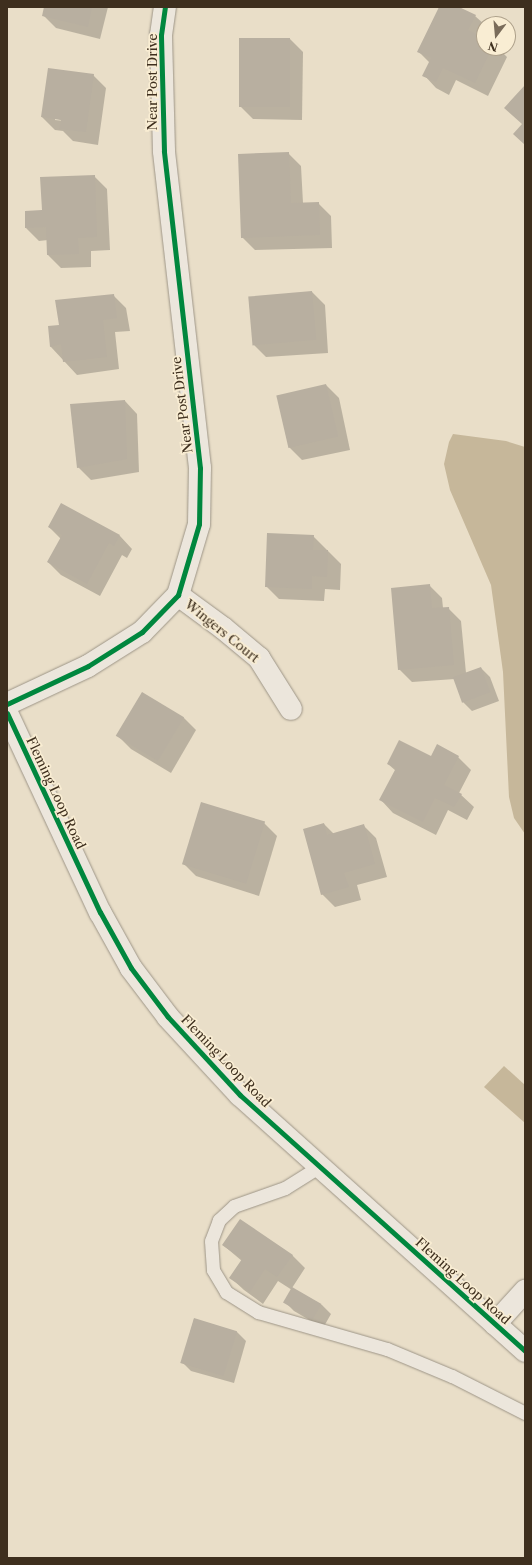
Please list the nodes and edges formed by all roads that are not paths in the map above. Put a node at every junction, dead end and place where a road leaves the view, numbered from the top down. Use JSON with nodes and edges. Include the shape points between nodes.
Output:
{"nodes":[{"id":1,"x":165,"y":7,"type":"edge"},
{"id":2,"x":178,"y":595,"type":"junction"},
{"id":3,"x":7,"y":704,"type":"edge"},
{"id":4,"x":291,"y":709,"type":"dead end"},
{"id":5,"x":7,"y":713,"type":"edge"},
{"id":6,"x":320,"y":1166,"type":"junction"},
{"id":7,"x":525,"y":1291,"type":"edge"},
{"id":8,"x":495,"y":1324,"type":"junction"},
{"id":9,"x":525,"y":1352,"type":"edge"},
{"id":10,"x":525,"y":1413,"type":"edge"}],
"edges":[{"from":1,"to":2,"type":"street","name":"Near Post Drive","via":[[161,35],[164,151],[200,468],[199,524]]},
{"from":2,"to":3,"type":"street","name":"Near Post Drive","via":[[142,632],[88,666]]},
{"from":2,"to":4,"type":"street","name":"Wingers Court","via":[[259,658]]},
{"from":5,"to":6,"type":"street","name":"Fleming Loop Road","via":[[100,912],[131,968],[168,1017],[240,1095]]},
{"from":6,"to":8,"type":"street","name":"Fleming Loop Road"},
{"from":6,"to":10,"type":"lane","via":[[285,1188],[234,1206],[220,1220],[211,1241],[213,1270],[226,1292],[258,1312],[387,1349],[452,1376]]},
{"from":7,"to":8,"type":"street"},
{"from":8,"to":9,"type":"street","name":"Fleming Loop Road"}]}
